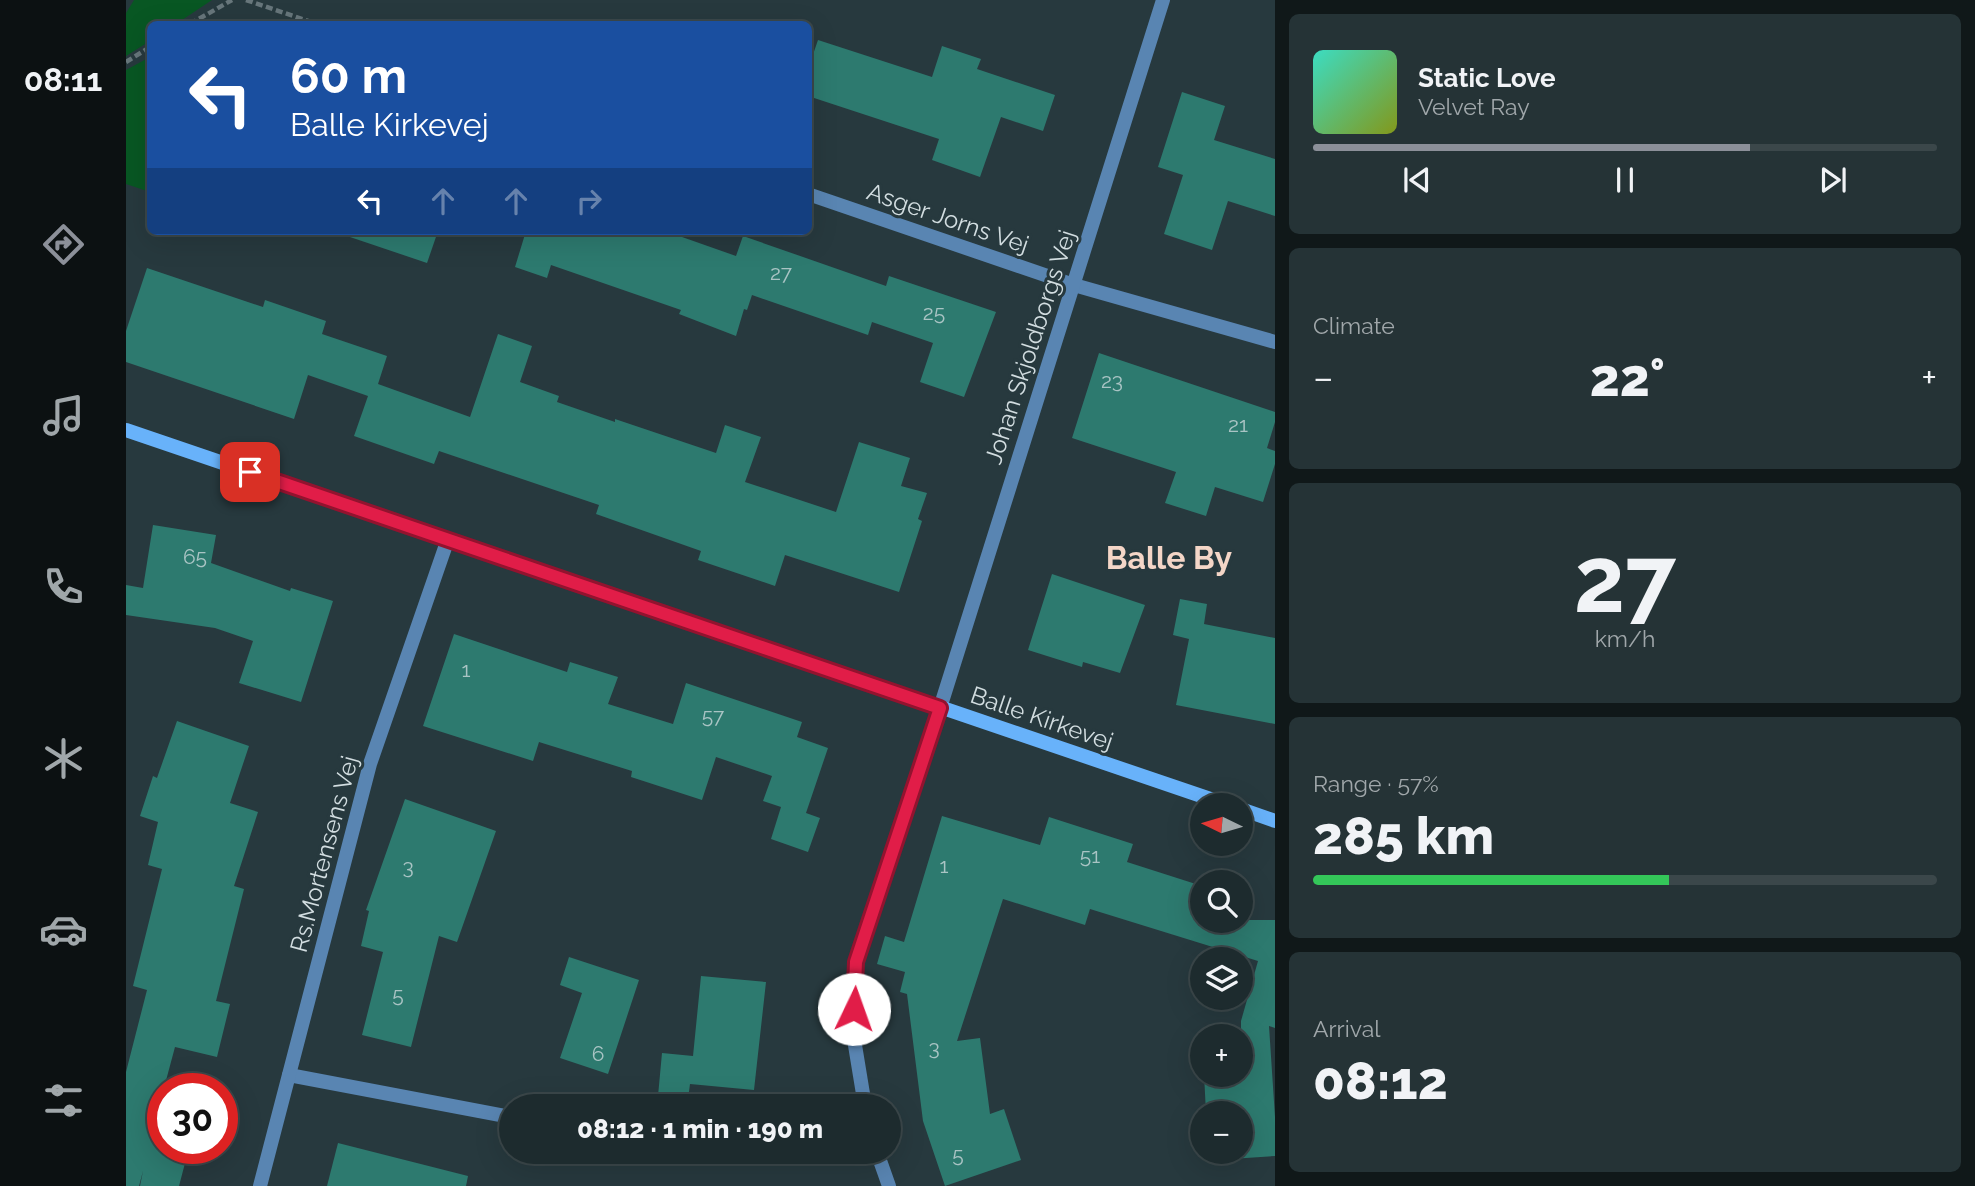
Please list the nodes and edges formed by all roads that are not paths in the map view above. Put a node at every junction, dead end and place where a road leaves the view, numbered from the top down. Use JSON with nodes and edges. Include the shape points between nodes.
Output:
{"nodes":[{"id":1,"x":1163,"y":0,"type":"edge"},
{"id":2,"x":812,"y":195,"type":"edge"},
{"id":3,"x":1074,"y":285,"type":"junction"},
{"id":4,"x":1275,"y":342,"type":"edge"},
{"id":5,"x":126,"y":430,"type":"edge"},
{"id":6,"x":448,"y":538,"type":"junction"},
{"id":7,"x":940,"y":708,"type":"junction"},
{"id":8,"x":1192,"y":793,"type":"edge"},
{"id":9,"x":1253,"y":813,"type":"edge"},
{"id":10,"x":1275,"y":821,"type":"edge"},
{"id":11,"x":289,"y":1075,"type":"junction"},
{"id":12,"x":862,"y":1094,"type":"edge"},
{"id":13,"x":499,"y":1116,"type":"edge"},
{"id":14,"x":881,"y":1164,"type":"edge"},
{"id":15,"x":260,"y":1186,"type":"edge"},
{"id":16,"x":889,"y":1186,"type":"edge"}],
"edges":[{"from":1,"to":3,"type":"street","name":"Johan Skjoldborgs Vej"},
{"from":2,"to":3,"type":"street","name":"Asger Jorns Vej"},
{"from":3,"to":4,"type":"street","name":"Asger Jorns Vej"},
{"from":3,"to":7,"type":"street","name":"Johan Skjoldborgs Vej"},
{"from":5,"to":6,"type":"street","name":"Balle Kirkevej"},
{"from":6,"to":7,"type":"street","name":"Balle Kirkevej"},
{"from":6,"to":11,"type":"street","name":"Rs.Mortensens Vej","via":[[370,764]]},
{"from":7,"to":8,"type":"street","name":"Balle Kirkevej"},
{"from":7,"to":12,"type":"street","name":"Johan Skjoldborgs Vej","via":[[856,962],[853,1033]]},
{"from":9,"to":10,"type":"street"},
{"from":11,"to":13,"type":"street"},
{"from":11,"to":15,"type":"street","name":"Rs.Mortensens Vej"},
{"from":14,"to":16,"type":"street"}]}
